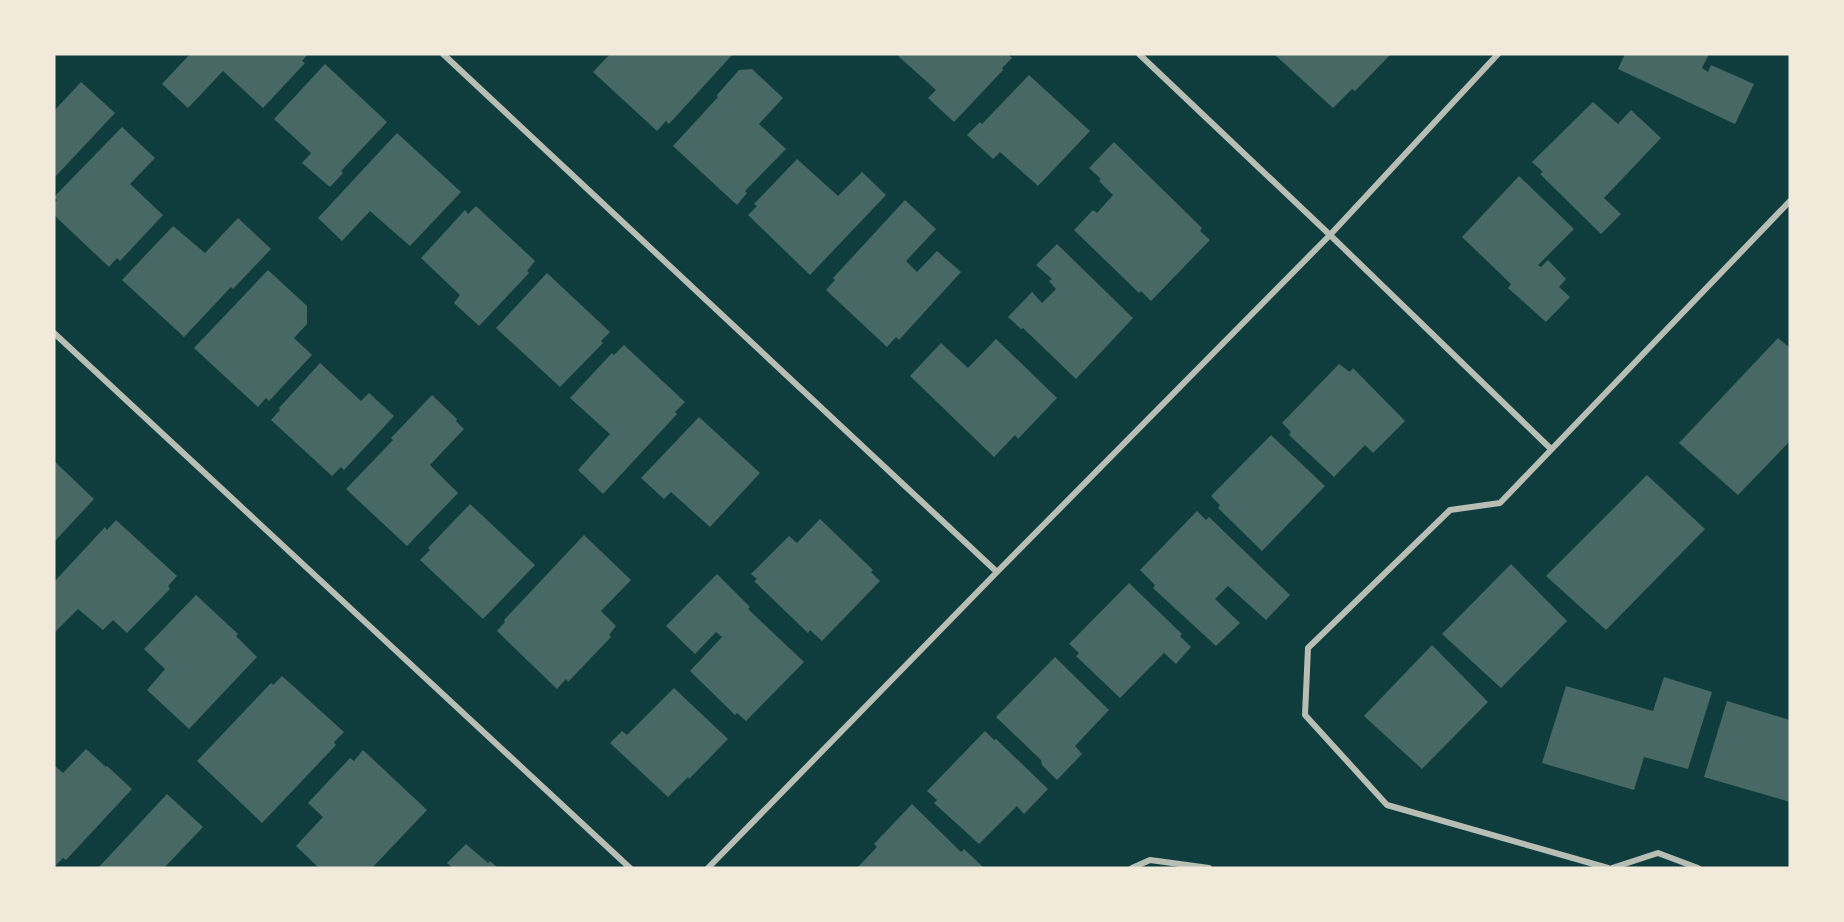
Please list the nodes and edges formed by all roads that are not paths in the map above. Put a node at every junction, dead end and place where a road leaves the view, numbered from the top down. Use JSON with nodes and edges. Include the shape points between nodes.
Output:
{"nodes":[{"id":1,"x":443,"y":54,"type":"edge"},
{"id":2,"x":1139,"y":54,"type":"edge"},
{"id":3,"x":1498,"y":54,"type":"edge"},
{"id":4,"x":1790,"y":201,"type":"edge"},
{"id":5,"x":1330,"y":235,"type":"junction"},
{"id":6,"x":54,"y":333,"type":"edge"},
{"id":7,"x":1551,"y":449,"type":"junction"},
{"id":8,"x":997,"y":572,"type":"junction"},
{"id":9,"x":630,"y":868,"type":"edge"},
{"id":10,"x":708,"y":868,"type":"edge"},
{"id":11,"x":1132,"y":868,"type":"edge"},
{"id":12,"x":1209,"y":868,"type":"edge"},
{"id":13,"x":1610,"y":868,"type":"edge"},
{"id":14,"x":1698,"y":868,"type":"edge"}],
"edges":[{"from":1,"to":8,"type":"street"},
{"from":2,"to":5,"type":"street"},
{"from":3,"to":5,"type":"street"},
{"from":4,"to":7,"type":"street"},
{"from":5,"to":7,"type":"street"},
{"from":5,"to":8,"type":"street"},
{"from":6,"to":9,"type":"street"},
{"from":7,"to":13,"type":"street","via":[[1500,503],[1450,510],[1308,648],[1305,715],[1387,805]]},
{"from":8,"to":10,"type":"street"},
{"from":11,"to":12,"type":"street","via":[[1150,860]]},
{"from":13,"to":14,"type":"street","via":[[1658,853]]}]}
